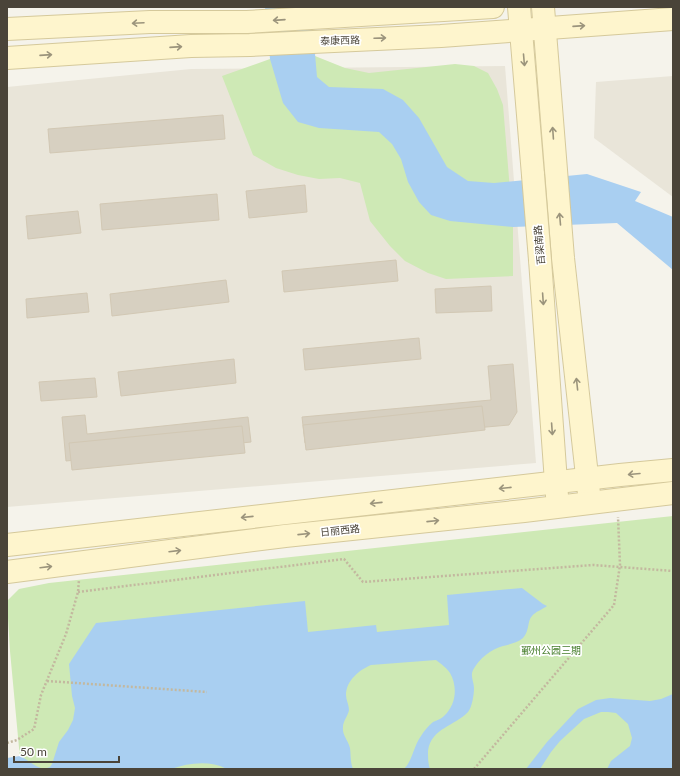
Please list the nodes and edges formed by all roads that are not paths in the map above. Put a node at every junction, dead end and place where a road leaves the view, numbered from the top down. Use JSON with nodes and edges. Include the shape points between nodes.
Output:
{"nodes":[{"id":1,"x":493,"y":7,"type":"edge"},
{"id":2,"x":519,"y":7,"type":"edge"},
{"id":3,"x":543,"y":7,"type":"edge"},
{"id":4,"x":673,"y":19,"type":"edge"},
{"id":5,"x":545,"y":28,"type":"junction"},
{"id":6,"x":7,"y":30,"type":"edge"},
{"id":7,"x":521,"y":30,"type":"junction"},
{"id":8,"x":7,"y":58,"type":"edge"},
{"id":9,"x":673,"y":470,"type":"edge"},
{"id":10,"x":587,"y":479,"type":"junction"},
{"id":11,"x":556,"y":482,"type":"junction"},
{"id":12,"x":673,"y":493,"type":"edge"},
{"id":13,"x":590,"y":502,"type":"junction"},
{"id":14,"x":558,"y":506,"type":"junction"},
{"id":15,"x":7,"y":545,"type":"edge"},
{"id":16,"x":7,"y":572,"type":"edge"}],
"edges":[{"from":1,"to":6,"type":"main road","one_way":true,"via":[[247,22],[150,22]]},
{"from":2,"to":7,"type":"main road","name":"百梁南路"},
{"from":3,"to":5,"type":"main road"},
{"from":5,"to":4,"type":"main road","name":"泰康西路","one_way":true},
{"from":5,"to":7,"type":"main road","name":"泰康西路"},
{"from":10,"to":5,"type":"main road","one_way":true,"via":[[563,258]]},
{"from":8,"to":7,"type":"main road","name":"泰康西路","one_way":true,"via":[[190,46],[441,36]]},
{"from":7,"to":11,"type":"main road","name":"百梁南路","one_way":true,"bridge":true},
{"from":9,"to":10,"type":"main road","one_way":true},
{"from":10,"to":11,"type":"main road"},
{"from":10,"to":13,"type":"main road"},
{"from":11,"to":14,"type":"main road","name":"百梁南路"},
{"from":11,"to":15,"type":"main road","one_way":true},
{"from":12,"to":13,"type":"main road","name":"日丽西路"},
{"from":13,"to":14,"type":"main road","name":"日丽西路"},
{"from":16,"to":14,"type":"main road","name":"日丽西路","one_way":true,"via":[[285,536]]}]}
